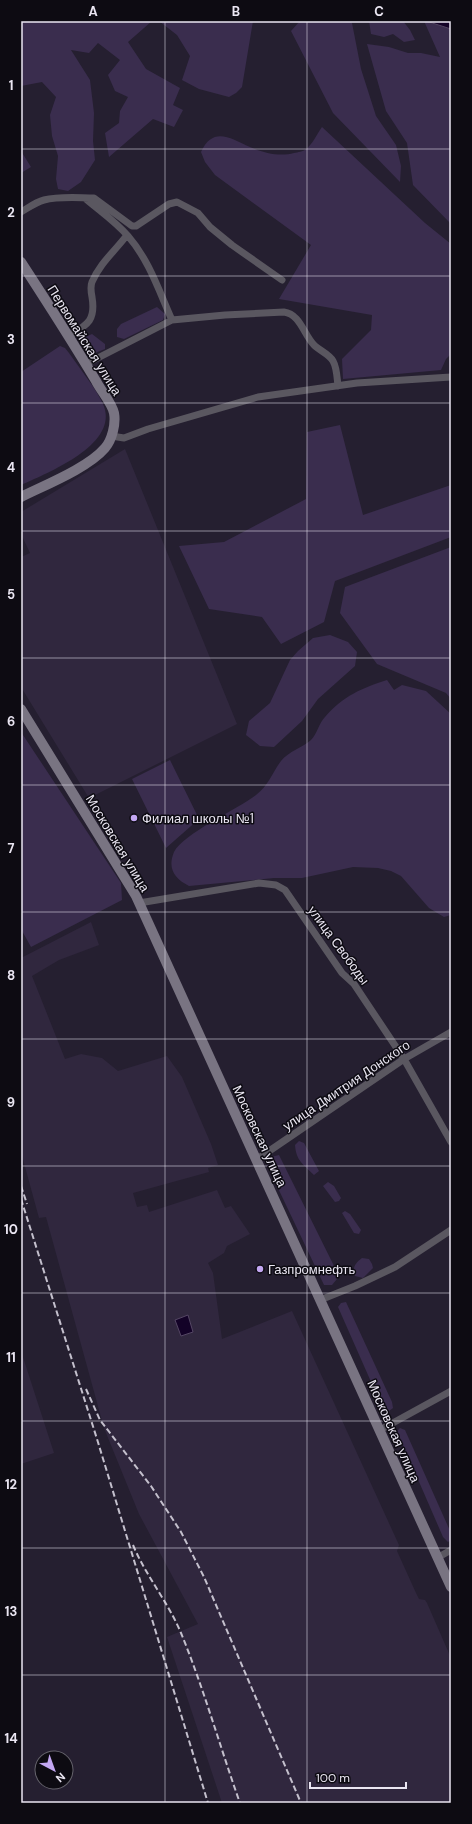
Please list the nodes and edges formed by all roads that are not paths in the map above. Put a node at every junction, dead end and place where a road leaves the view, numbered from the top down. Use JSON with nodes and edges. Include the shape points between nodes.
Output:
{"nodes":[{"id":1,"x":86,"y":199,"type":"junction"},
{"id":2,"x":21,"y":212,"type":"edge"},
{"id":3,"x":127,"y":235,"type":"junction"},
{"id":4,"x":21,"y":262,"type":"edge"},
{"id":5,"x":282,"y":280,"type":"dead end"},
{"id":6,"x":172,"y":320,"type":"junction"},
{"id":7,"x":69,"y":336,"type":"junction"},
{"id":8,"x":86,"y":364,"type":"junction"},
{"id":9,"x":451,"y":377,"type":"edge"},
{"id":10,"x":338,"y":386,"type":"junction"},
{"id":11,"x":111,"y":436,"type":"junction"},
{"id":12,"x":21,"y":497,"type":"edge"},
{"id":13,"x":21,"y":709,"type":"edge"},
{"id":14,"x":139,"y":903,"type":"junction"},
{"id":15,"x":451,"y":1032,"type":"edge"},
{"id":16,"x":404,"y":1060,"type":"junction"},
{"id":17,"x":451,"y":1142,"type":"edge"},
{"id":18,"x":256,"y":1160,"type":"junction"},
{"id":19,"x":451,"y":1230,"type":"edge"},
{"id":20,"x":320,"y":1300,"type":"junction"},
{"id":21,"x":451,"y":1391,"type":"edge"},
{"id":22,"x":380,"y":1430,"type":"junction"},
{"id":23,"x":451,"y":1550,"type":"edge"},
{"id":24,"x":438,"y":1558,"type":"junction"},
{"id":25,"x":451,"y":1587,"type":"edge"}],
"edges":[{"from":1,"to":2,"type":"street","via":[[78,197],[44,200]]},
{"from":1,"to":3,"type":"street"},
{"from":1,"to":5,"type":"street","via":[[94,198],[132,226],[177,202],[198,213],[232,245]]},
{"from":3,"to":6,"type":"street","via":[[150,269]]},
{"from":3,"to":7,"type":"street","via":[[101,264],[91,284],[93,303],[90,321]]},
{"from":4,"to":7,"type":"main road","name":"Первомайская улица"},
{"from":6,"to":8,"type":"street"},
{"from":6,"to":10,"type":"street","via":[[290,313],[320,351],[332,360]]},
{"from":7,"to":8,"type":"main road","name":"Первомайская улица"},
{"from":8,"to":11,"type":"main road","name":"Первомайская улица","via":[[114,412]]},
{"from":9,"to":10,"type":"street"},
{"from":10,"to":11,"type":"street","via":[[258,397],[124,438]]},
{"from":11,"to":12,"type":"main road","via":[[106,447],[96,456],[75,470]]},
{"from":13,"to":14,"type":"main road","name":"Московская улица"},
{"from":14,"to":16,"type":"street","name":"улица Свободы","via":[[259,883],[276,885],[285,890],[342,974],[354,984]]},
{"from":14,"to":18,"type":"main road","name":"Московская улица"},
{"from":15,"to":16,"type":"street","name":"улица Дмитрия Донского"},
{"from":16,"to":17,"type":"street","name":"улица Свободы"},
{"from":16,"to":18,"type":"street","name":"улица Дмитрия Донского"},
{"from":18,"to":20,"type":"main road","name":"Московская улица"},
{"from":19,"to":20,"type":"street","via":[[395,1267]]},
{"from":20,"to":22,"type":"main road","name":"Московская улица"},
{"from":21,"to":22,"type":"street"},
{"from":22,"to":24,"type":"main road","name":"Московская улица"},
{"from":23,"to":24,"type":"street"},
{"from":24,"to":25,"type":"main road","name":"Московская улица"}]}
